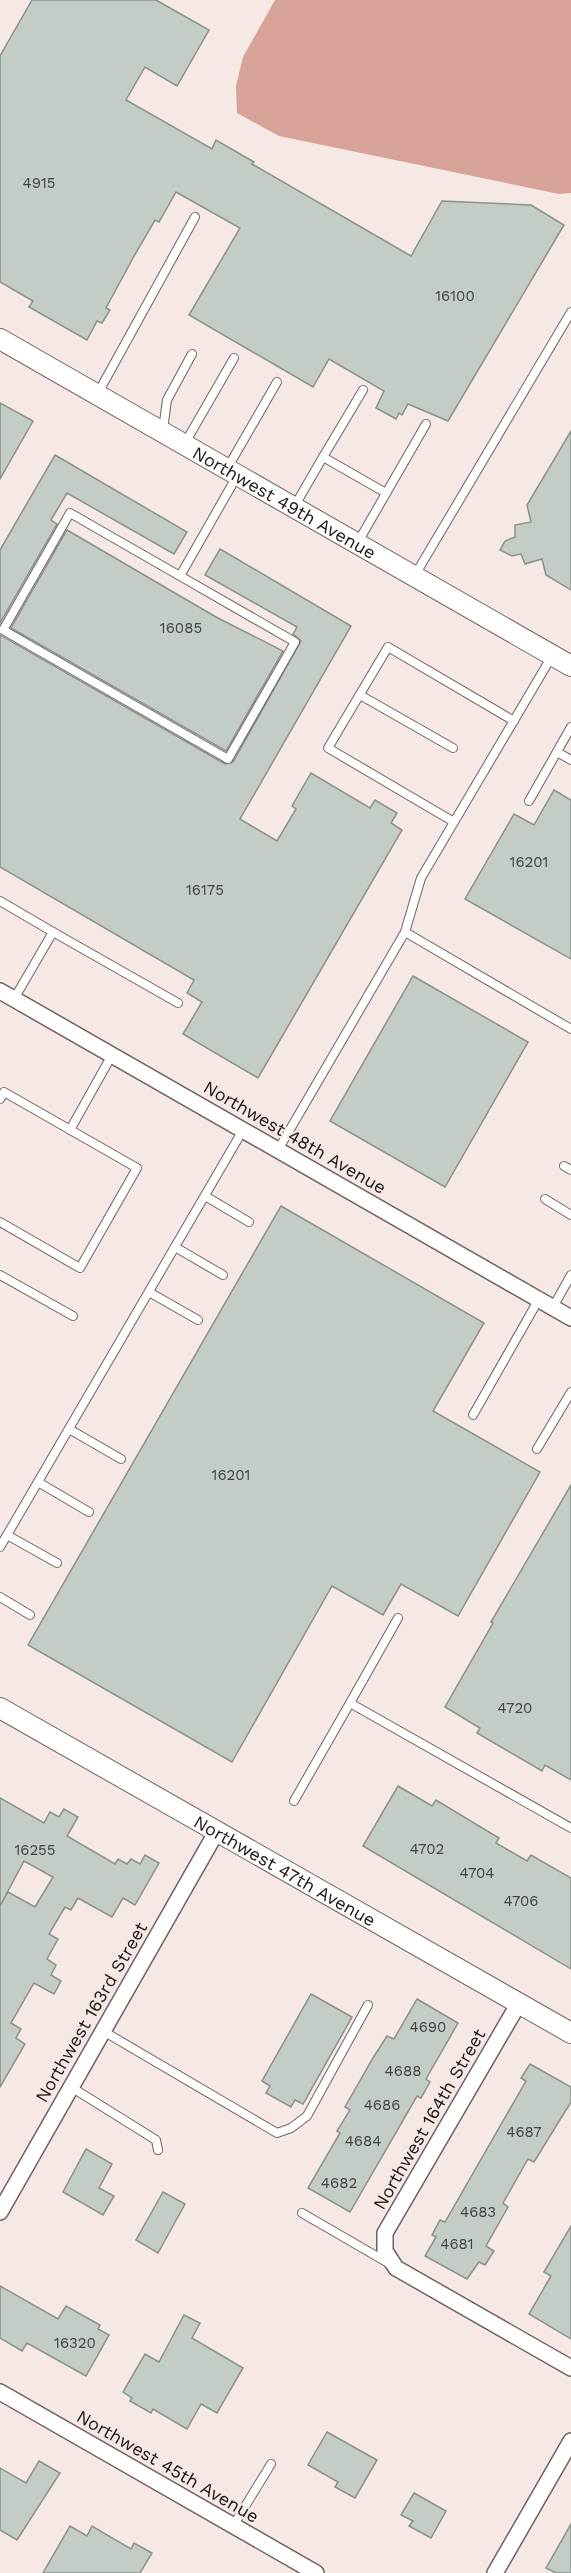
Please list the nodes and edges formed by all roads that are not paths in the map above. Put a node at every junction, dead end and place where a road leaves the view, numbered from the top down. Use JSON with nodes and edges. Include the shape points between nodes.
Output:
{"nodes":[{"id":1,"x":195,"y":217,"type":"dead end"},
{"id":2,"x":571,"y":312,"type":"edge"},
{"id":3,"x":0,"y":339,"type":"edge"},
{"id":4,"x":192,"y":354,"type":"dead end"},
{"id":5,"x":234,"y":358,"type":"dead end"},
{"id":6,"x":277,"y":382,"type":"dead end"},
{"id":7,"x":363,"y":390,"type":"dead end"},
{"id":8,"x":98,"y":395,"type":"junction"},
{"id":9,"x":426,"y":424,"type":"dead end"},
{"id":10,"x":162,"y":432,"type":"junction"},
{"id":11,"x":184,"y":444,"type":"junction"},
{"id":12,"x":323,"y":457,"type":"junction"},
{"id":13,"x":232,"y":472,"type":"junction"},
{"id":14,"x":386,"y":493,"type":"junction"},
{"id":15,"x":294,"y":507,"type":"junction"},
{"id":16,"x":357,"y":543,"type":"junction"},
{"id":17,"x":180,"y":576,"type":"junction"},
{"id":18,"x":414,"y":576,"type":"junction"},
{"id":19,"x":552,"y":655,"type":"junction"},
{"id":20,"x":571,"y":666,"type":"edge"},
{"id":21,"x":360,"y":695,"type":"junction"},
{"id":22,"x":514,"y":721,"type":"junction"},
{"id":23,"x":571,"y":727,"type":"edge"},
{"id":24,"x":453,"y":748,"type":"dead end"},
{"id":25,"x":557,"y":752,"type":"junction"},
{"id":26,"x":571,"y":760,"type":"edge"},
{"id":27,"x":529,"y":801,"type":"dead end"},
{"id":28,"x":454,"y":822,"type":"junction"},
{"id":29,"x":0,"y":901,"type":"edge"},
{"id":30,"x":53,"y":932,"type":"junction"},
{"id":31,"x":405,"y":932,"type":"junction"},
{"id":32,"x":0,"y":991,"type":"edge"},
{"id":33,"x":14,"y":999,"type":"junction"},
{"id":34,"x":178,"y":1003,"type":"dead end"},
{"id":35,"x":571,"y":1029,"type":"edge"},
{"id":36,"x":112,"y":1055,"type":"junction"},
{"id":37,"x":0,"y":1099,"type":"edge"},
{"id":38,"x":70,"y":1130,"type":"junction"},
{"id":39,"x":243,"y":1130,"type":"junction"},
{"id":40,"x":278,"y":1150,"type":"junction"},
{"id":41,"x":205,"y":1196,"type":"junction"},
{"id":42,"x":545,"y":1199,"type":"dead end"},
{"id":43,"x":571,"y":1215,"type":"edge"},
{"id":44,"x":0,"y":1222,"type":"edge"},
{"id":45,"x":249,"y":1222,"type":"dead end"},
{"id":46,"x":175,"y":1247,"type":"junction"},
{"id":47,"x":0,"y":1275,"type":"edge"},
{"id":48,"x":223,"y":1275,"type":"dead end"},
{"id":49,"x":571,"y":1275,"type":"edge"},
{"id":50,"x":149,"y":1292,"type":"junction"},
{"id":51,"x":539,"y":1299,"type":"junction"},
{"id":52,"x":552,"y":1307,"type":"junction"},
{"id":53,"x":73,"y":1316,"type":"dead end"},
{"id":54,"x":571,"y":1318,"type":"edge"},
{"id":55,"x":198,"y":1320,"type":"dead end"},
{"id":56,"x":571,"y":1392,"type":"edge"},
{"id":57,"x":473,"y":1414,"type":"dead end"},
{"id":58,"x":69,"y":1429,"type":"junction"},
{"id":59,"x":537,"y":1449,"type":"dead end"},
{"id":60,"x":121,"y":1459,"type":"dead end"},
{"id":61,"x":38,"y":1482,"type":"junction"},
{"id":62,"x":89,"y":1512,"type":"dead end"},
{"id":63,"x":8,"y":1534,"type":"junction"},
{"id":64,"x":0,"y":1547,"type":"edge"},
{"id":65,"x":57,"y":1563,"type":"dead end"},
{"id":66,"x":0,"y":1597,"type":"edge"},
{"id":67,"x":30,"y":1615,"type":"dead end"},
{"id":68,"x":398,"y":1618,"type":"dead end"},
{"id":69,"x":350,"y":1703,"type":"junction"},
{"id":70,"x":0,"y":1708,"type":"edge"},
{"id":71,"x":294,"y":1801,"type":"dead end"},
{"id":72,"x":571,"y":1828,"type":"edge"},
{"id":73,"x":216,"y":1831,"type":"junction"},
{"id":74,"x":519,"y":2004,"type":"junction"},
{"id":75,"x":368,"y":2005,"type":"dead end"},
{"id":76,"x":103,"y":2031,"type":"junction"},
{"id":77,"x":571,"y":2033,"type":"edge"},
{"id":78,"x":71,"y":2087,"type":"junction"},
{"id":79,"x":158,"y":2150,"type":"dead end"},
{"id":80,"x":0,"y":2211,"type":"edge"},
{"id":81,"x":302,"y":2213,"type":"dead end"},
{"id":82,"x":396,"y":2268,"type":"junction"},
{"id":83,"x":571,"y":2368,"type":"edge"},
{"id":84,"x":0,"y":2392,"type":"edge"},
{"id":85,"x":571,"y":2441,"type":"edge"},
{"id":86,"x":271,"y":2464,"type":"dead end"},
{"id":87,"x":233,"y":2526,"type":"junction"},
{"id":88,"x":316,"y":2573,"type":"edge"},
{"id":89,"x":495,"y":2573,"type":"edge"}],
"edges":[{"from":1,"to":8,"type":"lane"},
{"from":2,"to":18,"type":"lane"},
{"from":3,"to":8,"type":"street","name":"Northwest 49th Avenue"},
{"from":4,"to":10,"type":"lane","via":[[167,400]]},
{"from":5,"to":11,"type":"lane"},
{"from":6,"to":13,"type":"lane"},
{"from":7,"to":12,"type":"lane"},
{"from":8,"to":10,"type":"street","name":"Northwest 49th Avenue"},
{"from":9,"to":14,"type":"lane"},
{"from":10,"to":11,"type":"street","name":"Northwest 49th Avenue"},
{"from":11,"to":13,"type":"street","name":"Northwest 49th Avenue"},
{"from":12,"to":14,"type":"lane"},
{"from":12,"to":15,"type":"lane"},
{"from":13,"to":15,"type":"street","name":"Northwest 49th Avenue"},
{"from":13,"to":17,"type":"lane"},
{"from":14,"to":16,"type":"lane"},
{"from":15,"to":16,"type":"street","name":"Northwest 49th Avenue"},
{"from":16,"to":18,"type":"street","name":"Northwest 49th Avenue"},
{"from":17,"to":17,"type":"lane","via":[[295,642],[228,759],[3,630],[70,513]]},
{"from":18,"to":19,"type":"street","name":"Northwest 49th Avenue"},
{"from":19,"to":20,"type":"street","name":"Northwest 49th Avenue"},
{"from":19,"to":22,"type":"lane"},
{"from":21,"to":22,"type":"lane","via":[[388,647]]},
{"from":21,"to":24,"type":"lane"},
{"from":21,"to":28,"type":"lane","via":[[328,748]]},
{"from":22,"to":28,"type":"lane"},
{"from":23,"to":25,"type":"lane"},
{"from":25,"to":26,"type":"lane"},
{"from":25,"to":27,"type":"lane"},
{"from":28,"to":31,"type":"lane","via":[[421,878]]},
{"from":29,"to":30,"type":"lane"},
{"from":30,"to":33,"type":"lane"},
{"from":30,"to":34,"type":"lane"},
{"from":31,"to":35,"type":"lane"},
{"from":31,"to":40,"type":"lane"},
{"from":32,"to":33,"type":"street","name":"Northwest 48th Avenue"},
{"from":33,"to":36,"type":"street","name":"Northwest 48th Avenue"},
{"from":36,"to":38,"type":"lane"},
{"from":36,"to":39,"type":"street","name":"Northwest 48th Avenue"},
{"from":37,"to":38,"type":"lane","via":[[4,1092]]},
{"from":38,"to":44,"type":"lane","via":[[137,1168],[80,1268]]},
{"from":39,"to":40,"type":"street","name":"Northwest 48th Avenue"},
{"from":39,"to":41,"type":"lane"},
{"from":40,"to":51,"type":"street","name":"Northwest 48th Avenue"},
{"from":41,"to":45,"type":"lane"},
{"from":41,"to":46,"type":"lane"},
{"from":42,"to":43,"type":"lane"},
{"from":46,"to":48,"type":"lane"},
{"from":46,"to":50,"type":"lane"},
{"from":47,"to":53,"type":"lane"},
{"from":49,"to":52,"type":"lane"},
{"from":50,"to":55,"type":"lane"},
{"from":50,"to":58,"type":"lane"},
{"from":51,"to":52,"type":"street","name":"Northwest 48th Avenue"},
{"from":51,"to":57,"type":"lane"},
{"from":52,"to":54,"type":"street","name":"Northwest 48th Avenue"},
{"from":56,"to":59,"type":"lane"},
{"from":58,"to":60,"type":"lane"},
{"from":58,"to":61,"type":"lane"},
{"from":61,"to":62,"type":"lane"},
{"from":61,"to":63,"type":"lane"},
{"from":63,"to":64,"type":"lane"},
{"from":63,"to":65,"type":"lane"},
{"from":66,"to":67,"type":"lane"},
{"from":68,"to":69,"type":"lane"},
{"from":69,"to":71,"type":"lane"},
{"from":69,"to":72,"type":"lane"},
{"from":70,"to":73,"type":"street","name":"Northwest 47th Avenue"},
{"from":73,"to":74,"type":"street","name":"Northwest 47th Avenue"},
{"from":73,"to":76,"type":"street","name":"Northwest 163rd Street"},
{"from":74,"to":77,"type":"street","name":"Northwest 47th Avenue"},
{"from":74,"to":82,"type":"street","name":"Northwest 164th Street","via":[[386,2233],[385,2251]]},
{"from":75,"to":76,"type":"lane","via":[[307,2116],[277,2133]]},
{"from":76,"to":78,"type":"street","name":"Northwest 163rd Street"},
{"from":78,"to":79,"type":"lane","via":[[156,2140]]},
{"from":78,"to":80,"type":"street","name":"Northwest 163rd Street"},
{"from":81,"to":82,"type":"lane"},
{"from":82,"to":83,"type":"street"},
{"from":84,"to":87,"type":"street","name":"Northwest 45th Avenue"},
{"from":85,"to":89,"type":"street"},
{"from":86,"to":87,"type":"lane"},
{"from":87,"to":88,"type":"street","name":"Northwest 45th Avenue"}]}
